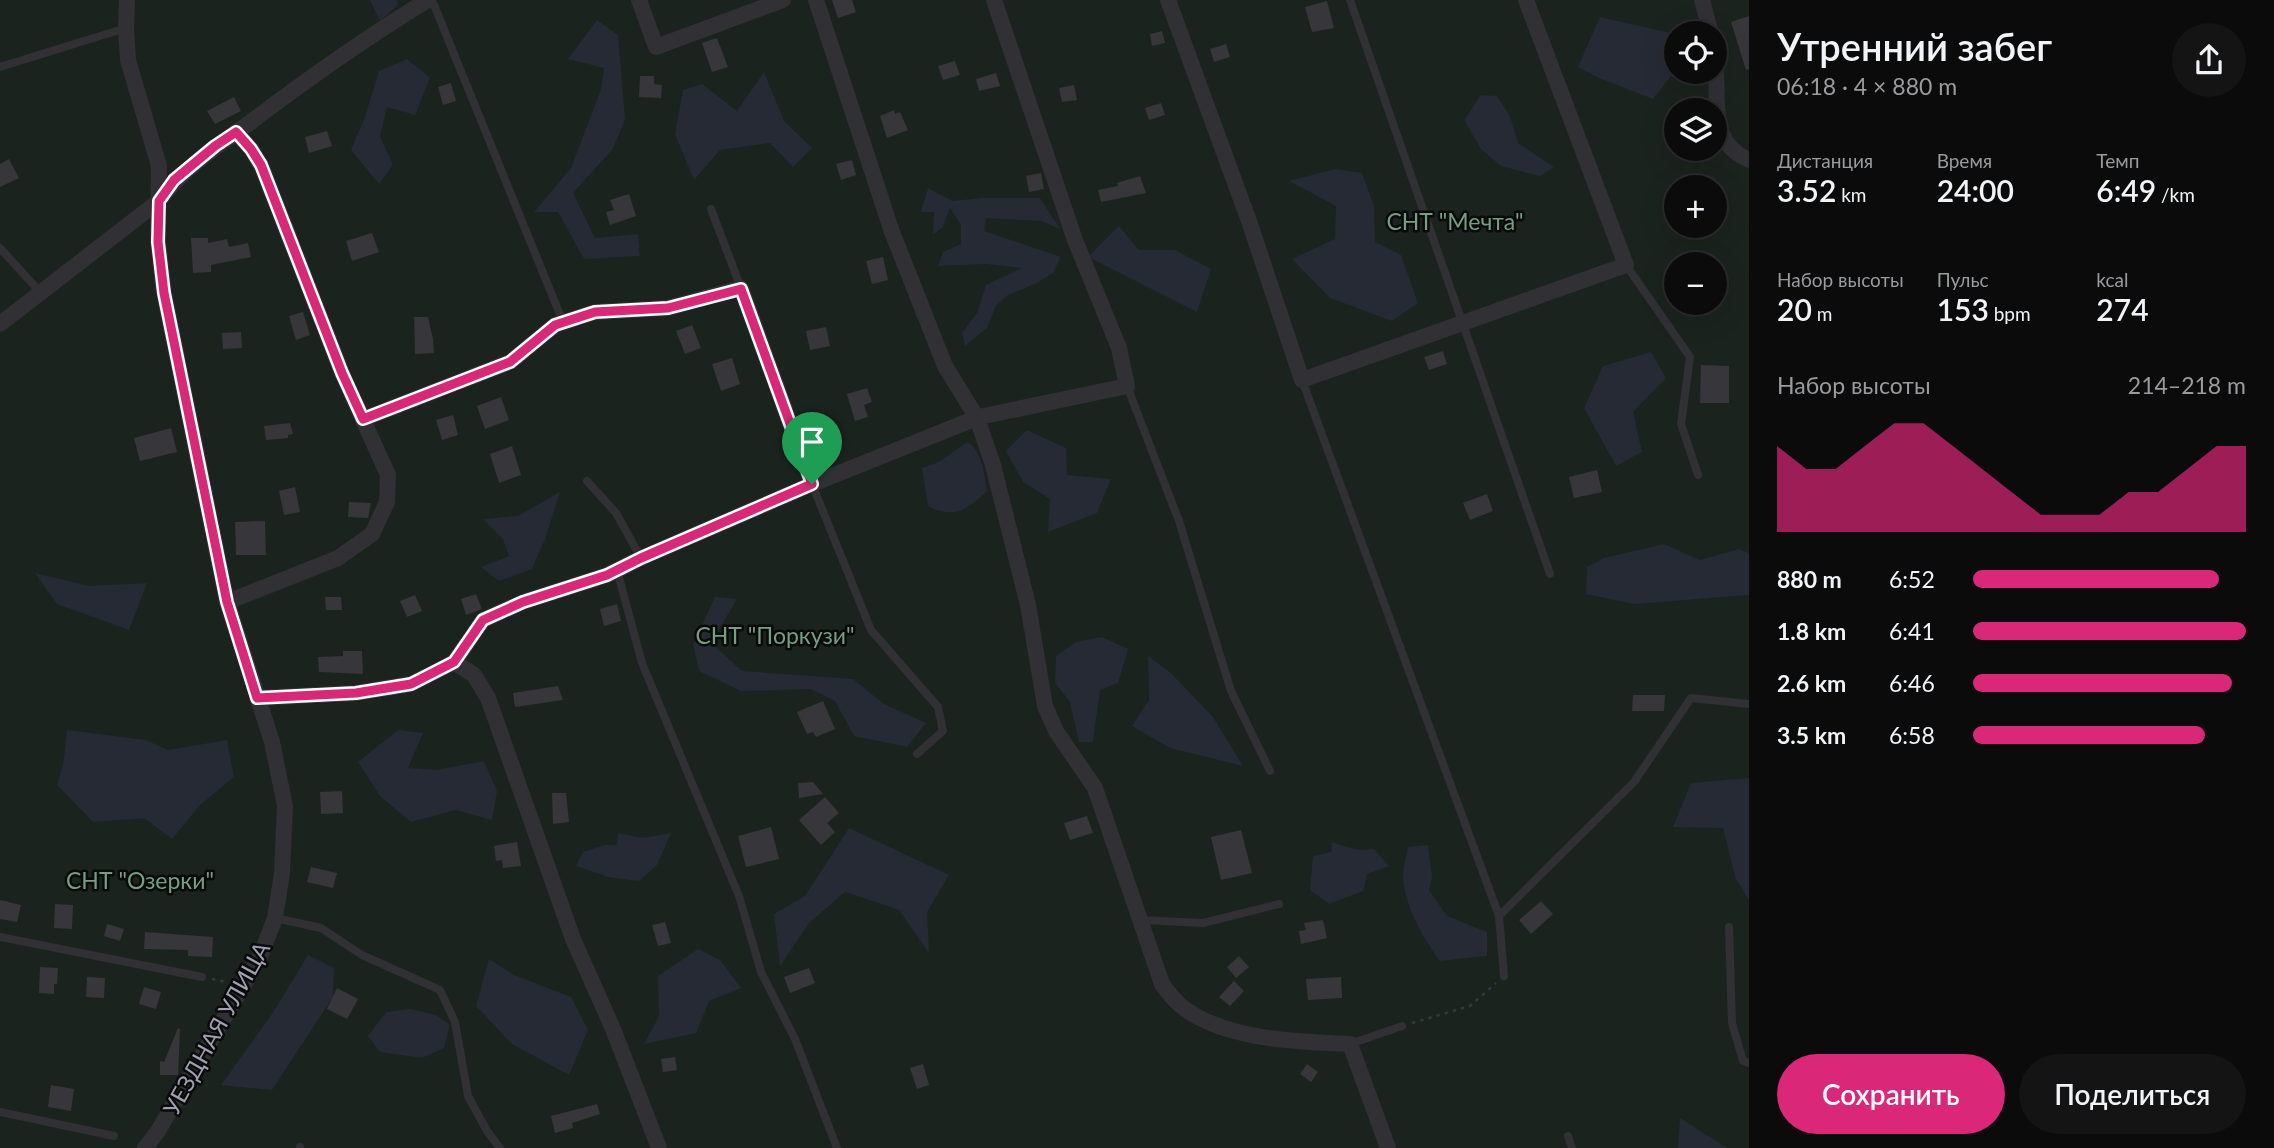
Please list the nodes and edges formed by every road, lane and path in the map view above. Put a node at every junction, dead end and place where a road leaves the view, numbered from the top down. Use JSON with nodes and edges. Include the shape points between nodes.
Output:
{"nodes":[{"id":1,"x":127,"y":0,"type":"edge"},
{"id":2,"x":430,"y":0,"type":"edge"},
{"id":3,"x":639,"y":0,"type":"edge"},
{"id":4,"x":783,"y":0,"type":"edge"},
{"id":5,"x":816,"y":0,"type":"edge"},
{"id":6,"x":994,"y":0,"type":"edge"},
{"id":7,"x":1168,"y":0,"type":"edge"},
{"id":8,"x":1350,"y":0,"type":"edge"},
{"id":9,"x":1526,"y":0,"type":"edge"},
{"id":10,"x":1702,"y":0,"type":"edge"},
{"id":11,"x":1708,"y":21,"type":"edge"},
{"id":12,"x":125,"y":28,"type":"junction"},
{"id":13,"x":0,"y":68,"type":"edge"},
{"id":14,"x":1715,"y":84,"type":"edge"},
{"id":15,"x":236,"y":132,"type":"junction"},
{"id":16,"x":1749,"y":160,"type":"edge"},
{"id":17,"x":159,"y":201,"type":"junction"},
{"id":18,"x":711,"y":209,"type":"dead end"},
{"id":19,"x":0,"y":248,"type":"edge"},
{"id":20,"x":1626,"y":265,"type":"junction"},
{"id":21,"x":741,"y":289,"type":"junction"},
{"id":22,"x":40,"y":292,"type":"junction"},
{"id":23,"x":563,"y":323,"type":"junction"},
{"id":24,"x":1461,"y":323,"type":"junction"},
{"id":25,"x":0,"y":324,"type":"edge"},
{"id":26,"x":1303,"y":380,"type":"junction"},
{"id":27,"x":1127,"y":386,"type":"junction"},
{"id":28,"x":977,"y":418,"type":"junction"},
{"id":29,"x":363,"y":419,"type":"junction"},
{"id":30,"x":1698,"y":475,"type":"dead end"},
{"id":31,"x":587,"y":481,"type":"dead end"},
{"id":32,"x":812,"y":484,"type":"junction"},
{"id":33,"x":641,"y":558,"type":"junction"},
{"id":34,"x":617,"y":570,"type":"junction"},
{"id":35,"x":1550,"y":574,"type":"dead end"},
{"id":36,"x":227,"y":602,"type":"junction"},
{"id":37,"x":454,"y":662,"type":"junction"},
{"id":38,"x":257,"y":698,"type":"junction"},
{"id":39,"x":1749,"y":704,"type":"edge"},
{"id":40,"x":917,"y":754,"type":"dead end"},
{"id":41,"x":1270,"y":771,"type":"dead end"},
{"id":42,"x":1279,"y":904,"type":"dead end"},
{"id":43,"x":1499,"y":916,"type":"junction"},
{"id":44,"x":275,"y":918,"type":"junction"},
{"id":45,"x":1141,"y":920,"type":"junction"},
{"id":46,"x":1729,"y":927,"type":"dead end"},
{"id":47,"x":0,"y":937,"type":"edge"},
{"id":48,"x":1504,"y":976,"type":"joint"},
{"id":49,"x":202,"y":977,"type":"joint"},
{"id":50,"x":242,"y":985,"type":"junction"},
{"id":51,"x":1402,"y":1026,"type":"joint"},
{"id":52,"x":1350,"y":1044,"type":"junction"},
{"id":53,"x":1749,"y":1063,"type":"edge"},
{"id":54,"x":0,"y":1112,"type":"edge"},
{"id":55,"x":114,"y":1136,"type":"dead end"},
{"id":56,"x":1568,"y":1136,"type":"dead end"},
{"id":57,"x":145,"y":1148,"type":"edge"},
{"id":58,"x":500,"y":1148,"type":"edge"},
{"id":59,"x":659,"y":1148,"type":"edge"},
{"id":60,"x":837,"y":1148,"type":"edge"},
{"id":61,"x":1388,"y":1148,"type":"edge"},
{"id":62,"x":1572,"y":1148,"type":"edge"}],
"edges":[{"from":1,"to":12,"type":"street","name":"УЕЗДНАЯ УЛИЦА"},
{"from":2,"to":15,"type":"street","via":[[369,36]]},
{"from":2,"to":23,"type":"lane"},
{"from":3,"to":4,"type":"street","via":[[656,47]]},
{"from":5,"to":28,"type":"street","via":[[892,232],[945,366]]},
{"from":6,"to":27,"type":"street","via":[[1075,240],[1119,348]]},
{"from":7,"to":26,"type":"street"},
{"from":8,"to":24,"type":"lane"},
{"from":9,"to":20,"type":"street"},
{"from":10,"to":11,"type":"street"},
{"from":12,"to":13,"type":"lane"},
{"from":12,"to":17,"type":"street","name":"УЕЗДНАЯ УЛИЦА","via":[[128,60],[159,166]]},
{"from":14,"to":16,"type":"street","via":[[1716,115],[1728,148]]},
{"from":15,"to":17,"type":"street","via":[[174,180]]},
{"from":15,"to":29,"type":"street","via":[[261,165]]},
{"from":17,"to":22,"type":"street"},
{"from":17,"to":36,"type":"street","name":"УЕЗДНАЯ УЛИЦА","via":[[164,293]]},
{"from":18,"to":21,"type":"lane"},
{"from":19,"to":22,"type":"lane"},
{"from":20,"to":24,"type":"street"},
{"from":20,"to":30,"type":"lane","via":[[1690,357],[1681,424]]},
{"from":21,"to":23,"type":"street","via":[[668,308],[595,312]]},
{"from":21,"to":32,"type":"street"},
{"from":22,"to":25,"type":"street"},
{"from":23,"to":29,"type":"street","via":[[510,362]]},
{"from":24,"to":26,"type":"street"},
{"from":24,"to":35,"type":"lane"},
{"from":26,"to":43,"type":"lane"},
{"from":27,"to":28,"type":"street"},
{"from":27,"to":41,"type":"lane","via":[[1179,521],[1231,691]]},
{"from":28,"to":32,"type":"street"},
{"from":28,"to":45,"type":"street","via":[[1028,605],[1045,706],[1056,732],[1095,788]]},
{"from":29,"to":36,"type":"street","via":[[388,475],[387,502],[372,534],[338,558]]},
{"from":31,"to":33,"type":"lane","via":[[616,513]]},
{"from":32,"to":33,"type":"street"},
{"from":32,"to":40,"type":"lane","via":[[871,630],[938,707],[943,732]]},
{"from":33,"to":34,"type":"street"},
{"from":34,"to":37,"type":"street","via":[[483,620]]},
{"from":34,"to":60,"type":"lane","via":[[642,663],[739,896],[761,972],[795,1039]]},
{"from":36,"to":38,"type":"street","name":"УЕЗДНАЯ УЛИЦА"},
{"from":37,"to":38,"type":"street","via":[[411,684],[356,693]]},
{"from":37,"to":59,"type":"street","via":[[474,675],[488,698],[573,939]]},
{"from":38,"to":44,"type":"street","name":"УЕЗДНАЯ УЛИЦА","via":[[285,806]]},
{"from":39,"to":43,"type":"lane","via":[[1691,698],[1634,782]]},
{"from":42,"to":45,"type":"lane","via":[[1202,923]]},
{"from":43,"to":48,"type":"lane"},
{"from":44,"to":50,"type":"street","name":"УЕЗДНАЯ УЛИЦА","via":[[260,957]]},
{"from":44,"to":58,"type":"lane","via":[[321,928],[362,955],[440,990],[455,1022],[468,1096]]},
{"from":45,"to":52,"type":"street","via":[[1161,985],[1180,1005],[1204,1020],[1293,1042]]},
{"from":46,"to":53,"type":"lane","via":[[1732,1023],[1743,1061]]},
{"from":47,"to":49,"type":"lane"},
{"from":48,"to":51,"type":"path","via":[[1470,1006]]},
{"from":49,"to":50,"type":"path"},
{"from":50,"to":57,"type":"street","name":"УЕЗДНАЯ УЛИЦА"},
{"from":51,"to":52,"type":"lane"},
{"from":52,"to":61,"type":"street"},
{"from":54,"to":55,"type":"lane"},
{"from":56,"to":62,"type":"lane"}]}
